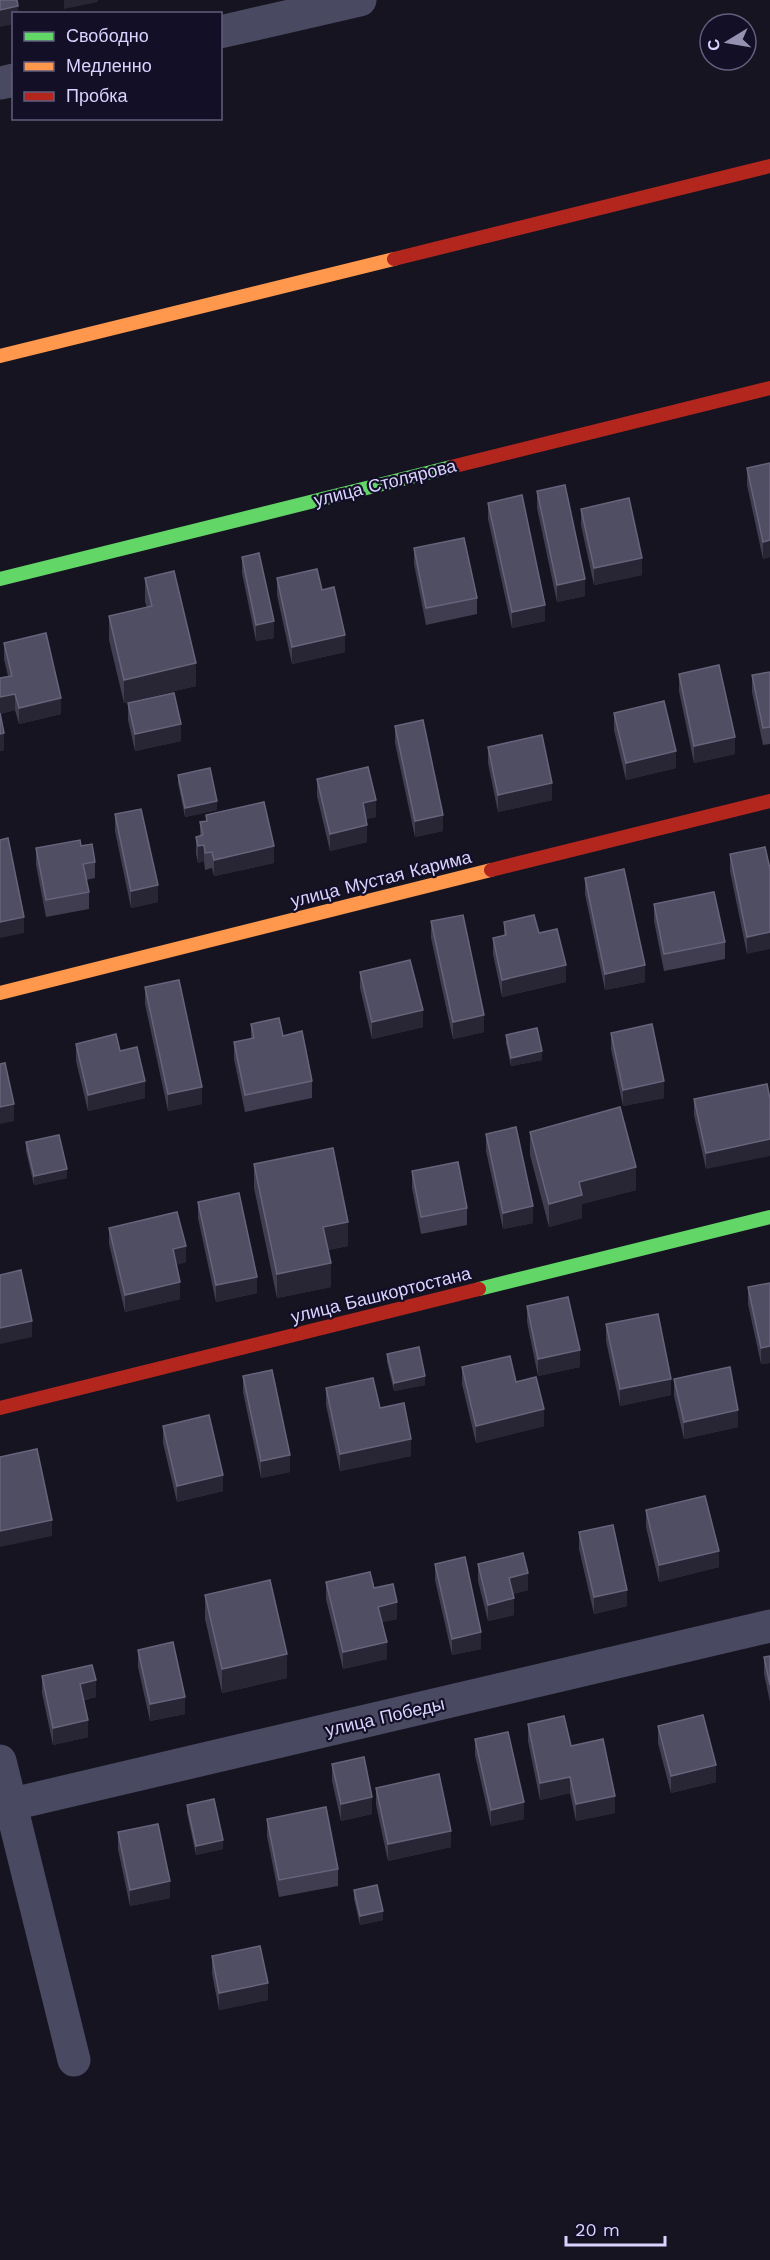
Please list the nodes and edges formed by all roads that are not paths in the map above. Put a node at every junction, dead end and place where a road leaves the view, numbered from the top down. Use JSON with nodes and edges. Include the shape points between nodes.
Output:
{"nodes":[{"id":1,"x":360,"y":0,"type":"edge"},
{"id":2,"x":222,"y":32,"type":"edge"},
{"id":3,"x":770,"y":166,"type":"edge"},
{"id":4,"x":0,"y":356,"type":"edge"},
{"id":5,"x":770,"y":388,"type":"edge"},
{"id":6,"x":0,"y":579,"type":"edge"},
{"id":7,"x":770,"y":801,"type":"edge"},
{"id":8,"x":0,"y":993,"type":"edge"},
{"id":9,"x":770,"y":1216,"type":"edge"},
{"id":10,"x":0,"y":1408,"type":"edge"},
{"id":11,"x":770,"y":1626,"type":"edge"},
{"id":12,"x":0,"y":1761,"type":"edge"},
{"id":13,"x":5,"y":1806,"type":"edge"},
{"id":14,"x":74,"y":2060,"type":"dead end"}],
"edges":[{"from":1,"to":2,"type":"street"},
{"from":3,"to":4,"type":"street"},
{"from":5,"to":6,"type":"street","name":"улица Столярова"},
{"from":7,"to":8,"type":"street","name":"улица Мустая Карима"},
{"from":9,"to":10,"type":"street","name":"улица Башкортостана"},
{"from":11,"to":13,"type":"street","name":"улица Победы"},
{"from":12,"to":13,"type":"street"},
{"from":13,"to":14,"type":"street"}]}
